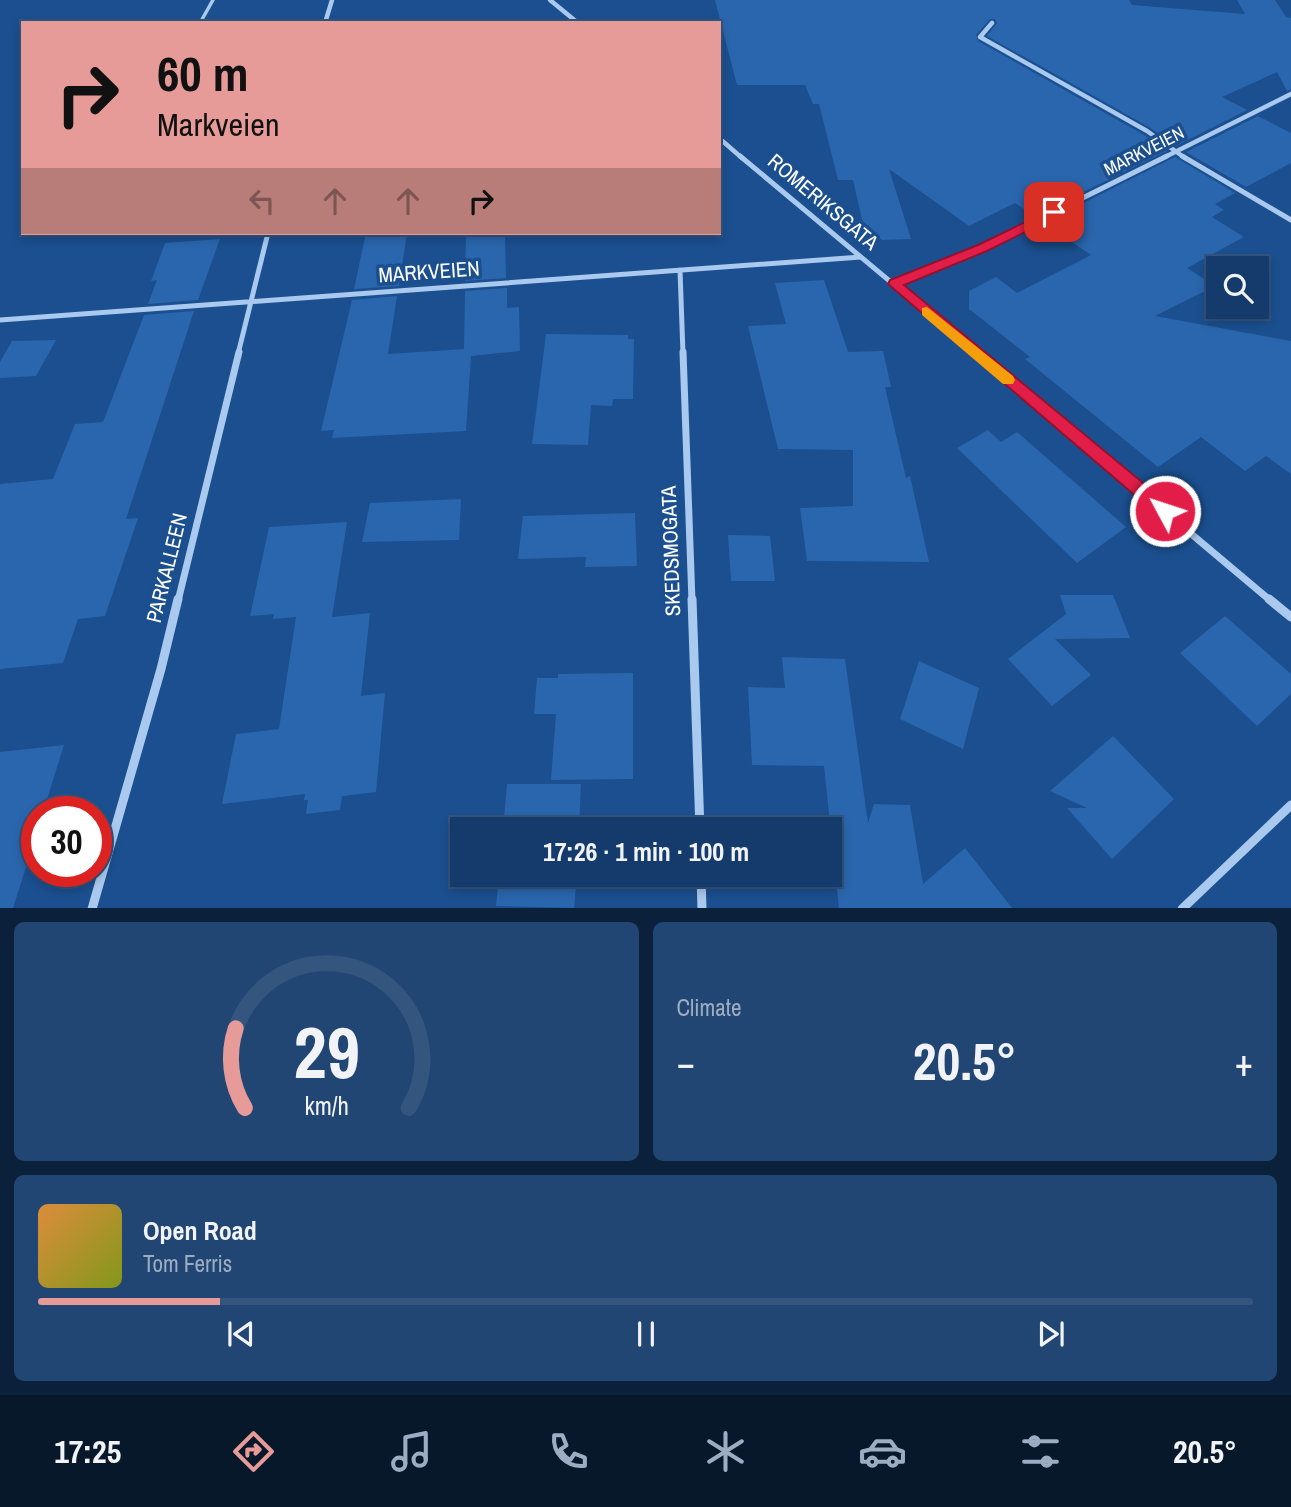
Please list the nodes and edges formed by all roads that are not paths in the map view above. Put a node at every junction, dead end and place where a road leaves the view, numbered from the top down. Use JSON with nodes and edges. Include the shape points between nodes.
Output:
{"nodes":[{"id":1,"x":213,"y":0,"type":"edge"},
{"id":2,"x":332,"y":0,"type":"edge"},
{"id":3,"x":550,"y":0,"type":"edge"},
{"id":4,"x":201,"y":21,"type":"edge"},
{"id":5,"x":327,"y":21,"type":"edge"},
{"id":6,"x":576,"y":21,"type":"edge"},
{"id":7,"x":992,"y":23,"type":"dead end"},
{"id":8,"x":1291,"y":94,"type":"edge"},
{"id":9,"x":721,"y":140,"type":"edge"},
{"id":10,"x":1174,"y":151,"type":"junction"},
{"id":11,"x":1291,"y":220,"type":"edge"},
{"id":12,"x":267,"y":235,"type":"edge"},
{"id":13,"x":860,"y":257,"type":"junction"},
{"id":14,"x":680,"y":270,"type":"junction"},
{"id":15,"x":894,"y":284,"type":"junction"},
{"id":16,"x":250,"y":300,"type":"junction"},
{"id":17,"x":0,"y":320,"type":"edge"},
{"id":18,"x":1291,"y":617,"type":"edge"},
{"id":19,"x":1291,"y":805,"type":"edge"},
{"id":20,"x":700,"y":817,"type":"edge"},
{"id":21,"x":701,"y":887,"type":"edge"},
{"id":22,"x":92,"y":908,"type":"edge"},
{"id":23,"x":702,"y":908,"type":"edge"},
{"id":24,"x":1182,"y":908,"type":"edge"}],
"edges":[{"from":1,"to":4,"type":"lane"},
{"from":2,"to":5,"type":"street"},
{"from":3,"to":6,"type":"street"},
{"from":7,"to":10,"type":"street","via":[[980,37],[1147,131]]},
{"from":8,"to":10,"type":"street","name":"MARKVEIEN"},
{"from":9,"to":13,"type":"street","name":"ROMERIKSGATA"},
{"from":10,"to":11,"type":"street"},
{"from":10,"to":15,"type":"street","name":"MARKVEIEN","via":[[982,248]]},
{"from":12,"to":16,"type":"street","name":"PARKALLEEN"},
{"from":13,"to":14,"type":"street","name":"MARKVEIEN"},
{"from":13,"to":15,"type":"street","name":"ROMERIKSGATA"},
{"from":14,"to":16,"type":"street","name":"MARKVEIEN"},
{"from":14,"to":20,"type":"street","name":"SKEDSMOGATA"},
{"from":15,"to":18,"type":"street","name":"ROMERIKSGATA"},
{"from":16,"to":17,"type":"street","name":"MARKVEIEN"},
{"from":16,"to":22,"type":"street","name":"PARKALLEEN","via":[[161,669]]},
{"from":19,"to":24,"type":"street"},
{"from":21,"to":23,"type":"street"}]}
